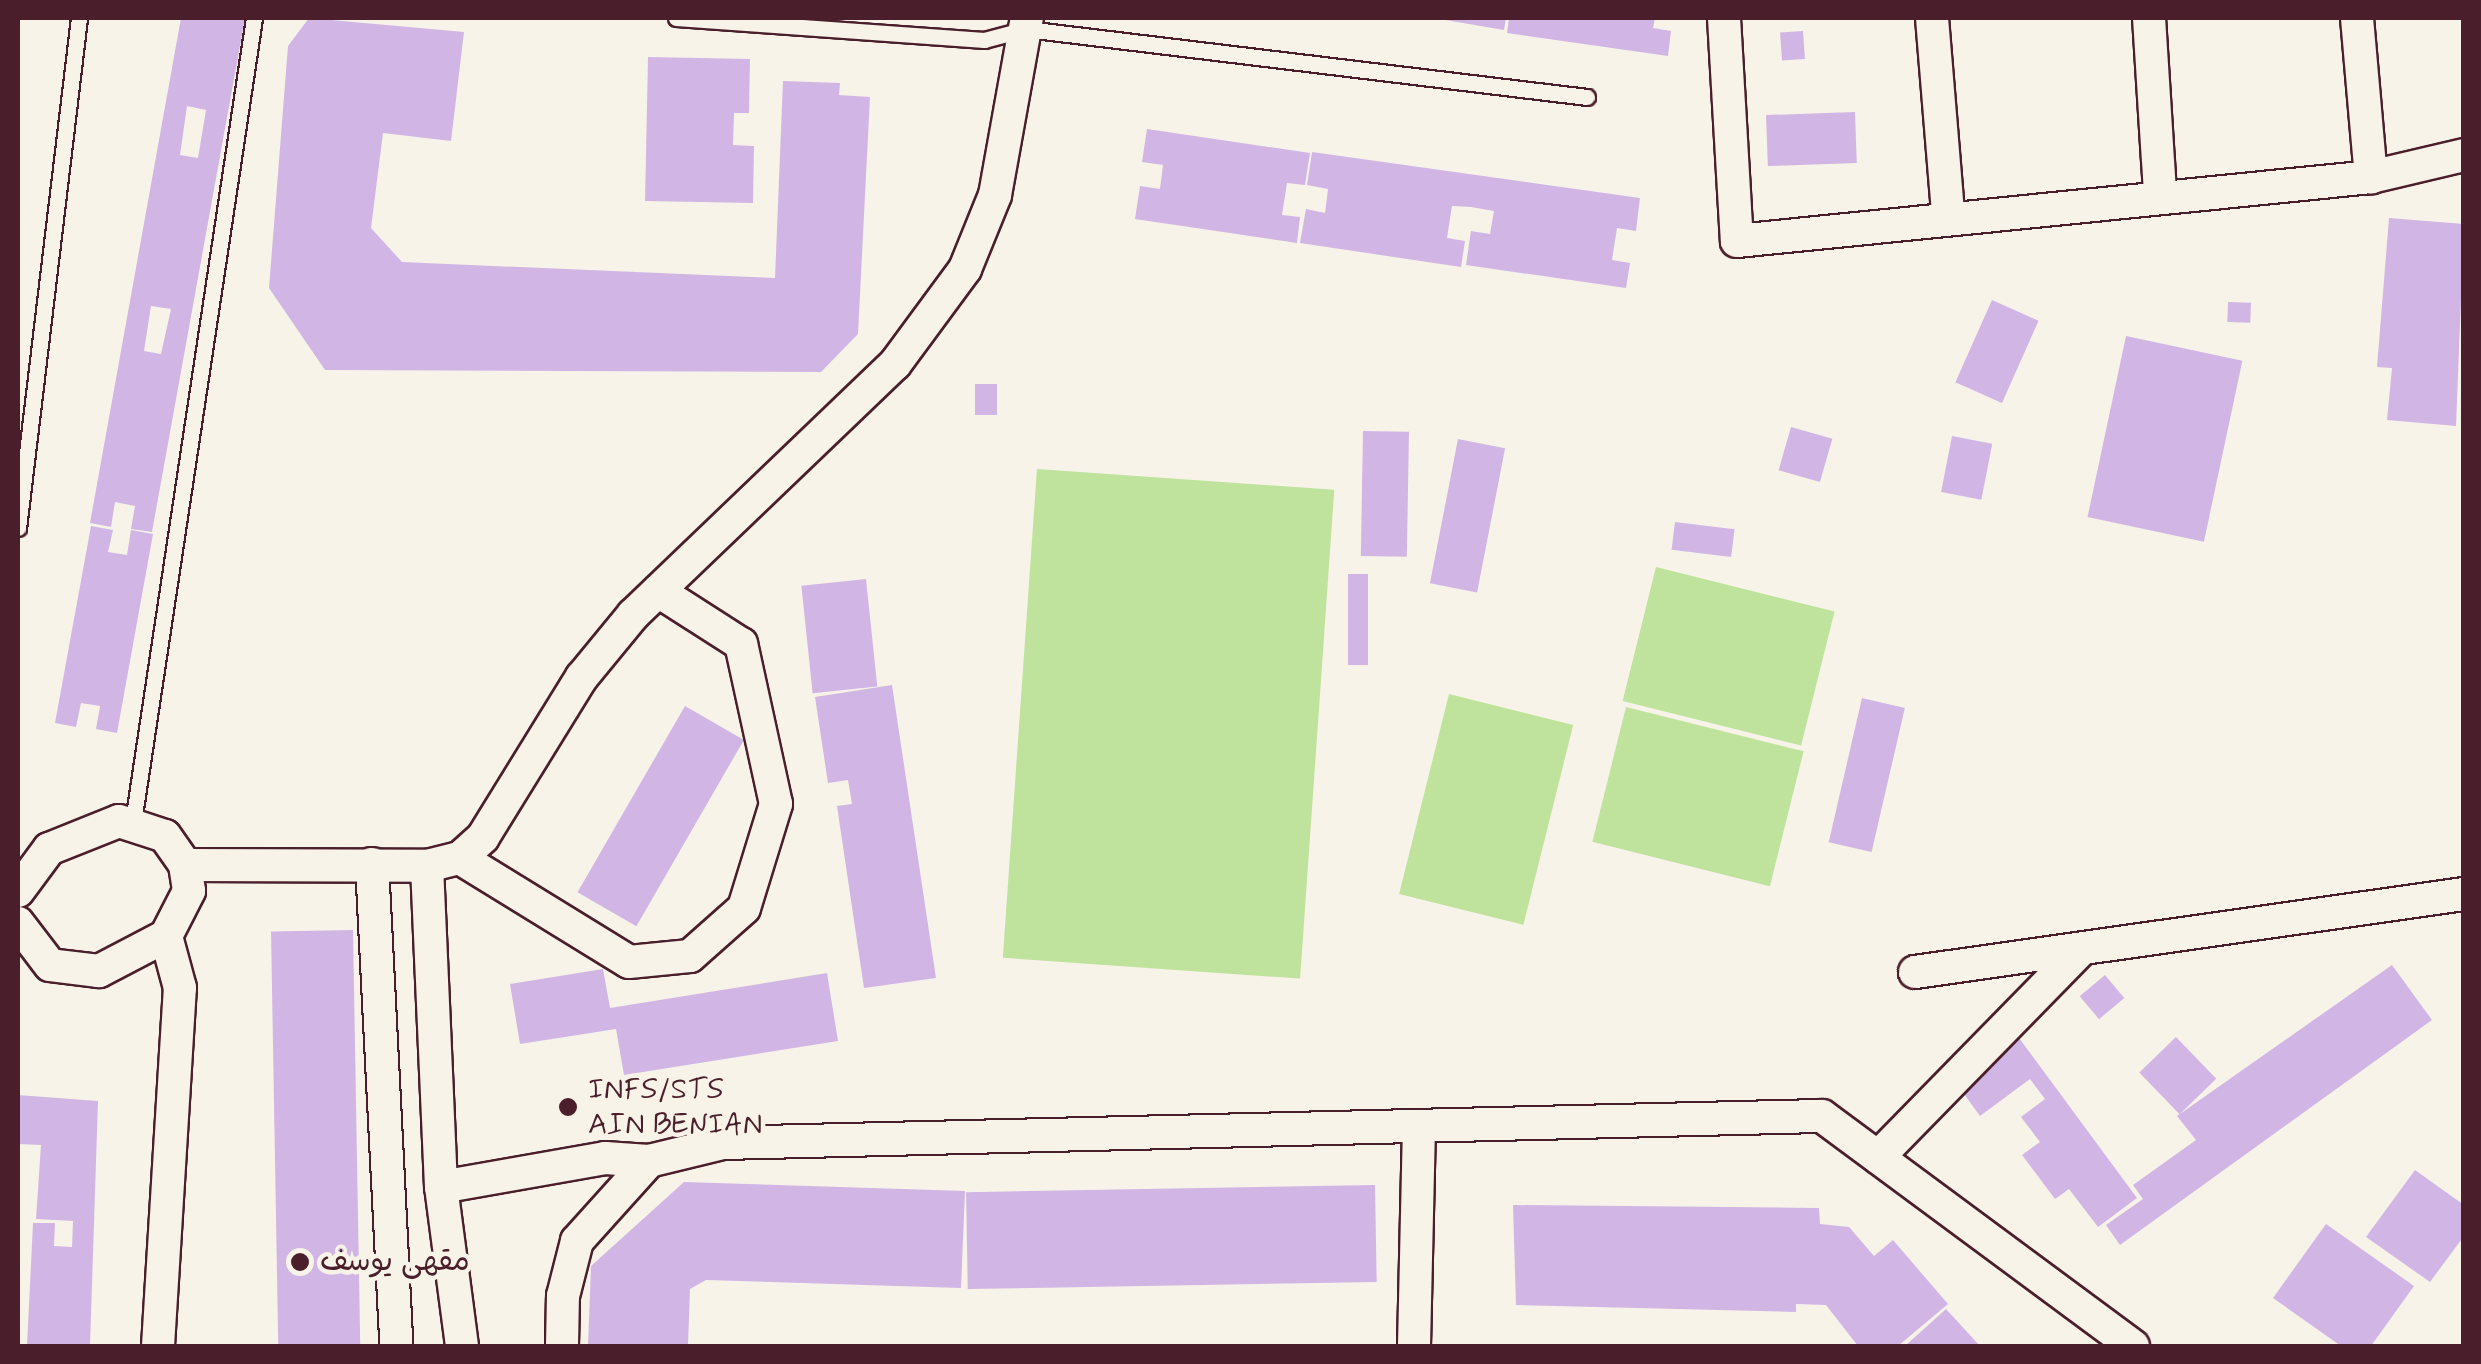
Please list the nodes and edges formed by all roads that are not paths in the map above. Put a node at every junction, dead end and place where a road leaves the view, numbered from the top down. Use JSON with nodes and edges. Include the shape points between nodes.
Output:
{"nodes":[{"id":1,"x":79,"y":18,"type":"edge"},
{"id":2,"x":254,"y":18,"type":"edge"},
{"id":3,"x":676,"y":18,"type":"edge"},
{"id":4,"x":1724,"y":18,"type":"edge"},
{"id":5,"x":1932,"y":18,"type":"edge"},
{"id":6,"x":2149,"y":18,"type":"edge"},
{"id":7,"x":2357,"y":18,"type":"edge"},
{"id":8,"x":1027,"y":23,"type":"edge"},
{"id":9,"x":1587,"y":97,"type":"dead end"},
{"id":10,"x":2464,"y":155,"type":"edge"},
{"id":11,"x":2371,"y":177,"type":"junction"},
{"id":12,"x":2160,"y":195,"type":"junction"},
{"id":13,"x":1948,"y":213,"type":"junction"},
{"id":14,"x":18,"y":528,"type":"edge"},
{"id":15,"x":658,"y":592,"type":"junction"},
{"id":16,"x":132,"y":822,"type":"junction"},
{"id":17,"x":460,"y":858,"type":"junction"},
{"id":18,"x":372,"y":864,"type":"junction"},
{"id":19,"x":185,"y":865,"type":"junction"},
{"id":20,"x":427,"y":866,"type":"junction"},
{"id":21,"x":19,"y":880,"type":"edge"},
{"id":22,"x":2464,"y":894,"type":"edge"},
{"id":23,"x":18,"y":923,"type":"edge"},
{"id":24,"x":166,"y":936,"type":"junction"},
{"id":25,"x":2082,"y":949,"type":"junction"},
{"id":26,"x":50,"y":965,"type":"junction"},
{"id":27,"x":1915,"y":972,"type":"dead end"},
{"id":28,"x":18,"y":979,"type":"edge"},
{"id":29,"x":1419,"y":1127,"type":"junction"},
{"id":30,"x":1878,"y":1157,"type":"junction"},
{"id":31,"x":649,"y":1160,"type":"junction"},
{"id":32,"x":442,"y":1187,"type":"junction"},
{"id":33,"x":158,"y":1346,"type":"edge"},
{"id":34,"x":396,"y":1346,"type":"edge"},
{"id":35,"x":462,"y":1346,"type":"edge"},
{"id":36,"x":562,"y":1346,"type":"edge"},
{"id":37,"x":1414,"y":1346,"type":"edge"},
{"id":38,"x":2134,"y":1346,"type":"edge"}],
"edges":[{"from":1,"to":14,"type":"lane"},
{"from":2,"to":16,"type":"lane"},
{"from":3,"to":8,"type":"lane","via":[[984,40]]},
{"from":4,"to":13,"type":"street","via":[[1737,240]]},
{"from":5,"to":13,"type":"street"},
{"from":6,"to":12,"type":"street"},
{"from":7,"to":11,"type":"street"},
{"from":8,"to":9,"type":"lane"},
{"from":8,"to":15,"type":"street","via":[[995,195],[964,268],[895,364]]},
{"from":10,"to":11,"type":"street"},
{"from":11,"to":12,"type":"street"},
{"from":12,"to":13,"type":"street"},
{"from":15,"to":17,"type":"street","via":[[582,677],[502,817]]},
{"from":15,"to":17,"type":"street","via":[[741,644],[776,804],[744,908],[690,956],[630,962]]},
{"from":16,"to":19,"type":"street","via":[[165,836]]},
{"from":16,"to":21,"type":"street","via":[[105,824],[49,849]]},
{"from":17,"to":20,"type":"street"},
{"from":18,"to":19,"type":"street"},
{"from":18,"to":20,"type":"street"},
{"from":18,"to":34,"type":"street"},
{"from":19,"to":24,"type":"street","via":[[189,891]]},
{"from":20,"to":32,"type":"street"},
{"from":22,"to":25,"type":"street"},
{"from":23,"to":26,"type":"street"},
{"from":24,"to":26,"type":"street","via":[[99,971]]},
{"from":24,"to":33,"type":"street","via":[[180,988]]},
{"from":25,"to":27,"type":"street"},
{"from":25,"to":30,"type":"street"},
{"from":26,"to":28,"type":"street"},
{"from":29,"to":30,"type":"street","via":[[1822,1116]]},
{"from":29,"to":31,"type":"street","via":[[722,1143]]},
{"from":29,"to":37,"type":"street"},
{"from":30,"to":38,"type":"street"},
{"from":31,"to":32,"type":"street","via":[[605,1158]]},
{"from":31,"to":36,"type":"street","via":[[578,1240]]},
{"from":32,"to":35,"type":"street"}]}
